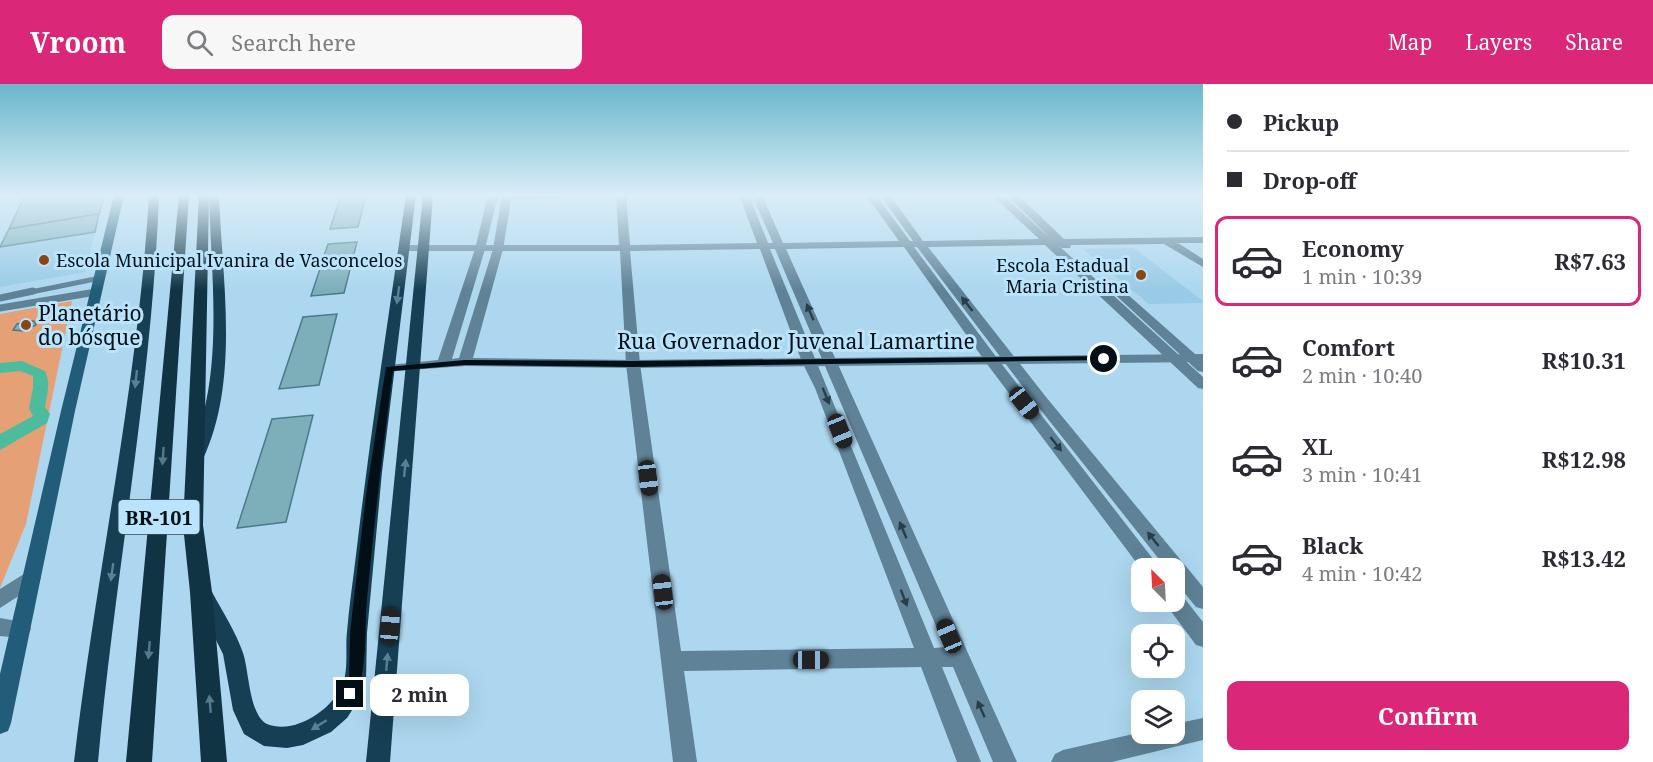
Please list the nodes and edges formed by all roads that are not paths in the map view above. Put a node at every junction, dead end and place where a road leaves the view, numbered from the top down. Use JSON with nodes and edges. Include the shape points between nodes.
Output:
{"nodes":[{"id":1,"x":112,"y":227,"type":"edge"},
{"id":2,"x":153,"y":227,"type":"edge"},
{"id":3,"x":182,"y":227,"type":"edge"},
{"id":4,"x":203,"y":227,"type":"edge"},
{"id":5,"x":216,"y":227,"type":"edge"},
{"id":6,"x":406,"y":227,"type":"edge"},
{"id":7,"x":425,"y":227,"type":"edge"},
{"id":8,"x":485,"y":227,"type":"edge"},
{"id":9,"x":502,"y":227,"type":"edge"},
{"id":10,"x":623,"y":227,"type":"edge"},
{"id":11,"x":762,"y":227,"type":"edge"},
{"id":12,"x":766,"y":227,"type":"edge"},
{"id":13,"x":897,"y":227,"type":"edge"},
{"id":14,"x":902,"y":227,"type":"edge"},
{"id":15,"x":1029,"y":227,"type":"edge"},
{"id":16,"x":1045,"y":227,"type":"edge"},
{"id":17,"x":1203,"y":240,"type":"edge"},
{"id":18,"x":1167,"y":241,"type":"junction"},
{"id":19,"x":1046,"y":243,"type":"junction"},
{"id":20,"x":1062,"y":243,"type":"junction"},
{"id":21,"x":912,"y":244,"type":"junction"},
{"id":22,"x":772,"y":245,"type":"junction"},
{"id":23,"x":403,"y":248,"type":"junction"},
{"id":24,"x":423,"y":248,"type":"junction"},
{"id":25,"x":624,"y":248,"type":"junction"},
{"id":26,"x":480,"y":249,"type":"junction"},
{"id":27,"x":498,"y":249,"type":"junction"},
{"id":28,"x":1203,"y":264,"type":"edge"},
{"id":29,"x":98,"y":285,"type":"junction"},
{"id":30,"x":0,"y":298,"type":"edge"},
{"id":31,"x":0,"y":308,"type":"edge"},
{"id":32,"x":1174,"y":358,"type":"junction"},
{"id":33,"x":1197,"y":358,"type":"edge"},
{"id":34,"x":992,"y":361,"type":"junction"},
{"id":35,"x":1010,"y":361,"type":"junction"},
{"id":36,"x":465,"y":362,"type":"junction"},
{"id":37,"x":809,"y":362,"type":"junction"},
{"id":38,"x":831,"y":362,"type":"junction"},
{"id":39,"x":444,"y":363,"type":"junction"},
{"id":40,"x":633,"y":364,"type":"junction"},
{"id":41,"x":412,"y":366,"type":"junction"},
{"id":42,"x":1203,"y":368,"type":"edge"},
{"id":43,"x":389,"y":369,"type":"junction"},
{"id":44,"x":1203,"y":385,"type":"edge"},
{"id":45,"x":193,"y":462,"type":"junction"},
{"id":46,"x":1143,"y":558,"type":"edge"},
{"id":47,"x":32,"y":578,"type":"junction"},
{"id":48,"x":201,"y":592,"type":"junction"},
{"id":49,"x":0,"y":600,"type":"edge"},
{"id":50,"x":1203,"y":601,"type":"edge"},
{"id":51,"x":1183,"y":612,"type":"edge"},
{"id":52,"x":0,"y":627,"type":"edge"},
{"id":53,"x":21,"y":629,"type":"junction"},
{"id":54,"x":1203,"y":638,"type":"edge"},
{"id":55,"x":958,"y":657,"type":"junction"},
{"id":56,"x":927,"y":659,"type":"junction"},
{"id":57,"x":672,"y":661,"type":"junction"},
{"id":58,"x":0,"y":723,"type":"edge"},
{"id":59,"x":1203,"y":729,"type":"edge"},
{"id":60,"x":86,"y":762,"type":"edge"},
{"id":61,"x":139,"y":762,"type":"edge"},
{"id":62,"x":214,"y":762,"type":"edge"},
{"id":63,"x":378,"y":762,"type":"edge"},
{"id":64,"x":685,"y":762,"type":"edge"},
{"id":65,"x":969,"y":762,"type":"edge"},
{"id":66,"x":1005,"y":762,"type":"edge"},
{"id":67,"x":1063,"y":762,"type":"edge"}],
"edges":[{"from":1,"to":29,"type":"main road"},
{"from":2,"to":60,"type":"main road","one_way":true,"via":[[129,447]]},
{"from":3,"to":61,"type":"highway","number":"BR-101","one_way":true},
{"from":4,"to":45,"type":"highway","number":"BR-101"},
{"from":5,"to":45,"type":"main road","via":[[217,391],[210,426]]},
{"from":6,"to":23,"type":"main road"},
{"from":7,"to":24,"type":"main road"},
{"from":8,"to":26,"type":"street"},
{"from":9,"to":27,"type":"street"},
{"from":10,"to":25,"type":"street"},
{"from":11,"to":22,"type":"street"},
{"from":12,"to":22,"type":"street"},
{"from":13,"to":21,"type":"street"},
{"from":14,"to":21,"type":"street"},
{"from":15,"to":19,"type":"street"},
{"from":16,"to":20,"type":"street"},
{"from":17,"to":18,"type":"street"},
{"from":18,"to":20,"type":"street"},
{"from":18,"to":28,"type":"street"},
{"from":19,"to":20,"type":"street"},
{"from":19,"to":21,"type":"street"},
{"from":19,"to":32,"type":"street"},
{"from":20,"to":33,"type":"street"},
{"from":21,"to":22,"type":"street"},
{"from":21,"to":34,"type":"street"},
{"from":35,"to":21,"type":"street","one_way":true},
{"from":22,"to":25,"type":"street"},
{"from":22,"to":37,"type":"street"},
{"from":38,"to":22,"type":"street","one_way":true},
{"from":23,"to":24,"type":"street"},
{"from":23,"to":43,"type":"main road","one_way":true},
{"from":24,"to":26,"type":"street"},
{"from":24,"to":41,"type":"main road"},
{"from":25,"to":27,"type":"street"},
{"from":25,"to":40,"type":"street"},
{"from":26,"to":27,"type":"street"},
{"from":26,"to":39,"type":"street"},
{"from":27,"to":36,"type":"street"},
{"from":29,"to":30,"type":"lane"},
{"from":29,"to":31,"type":"lane"},
{"from":29,"to":47,"type":"main road"},
{"from":32,"to":33,"type":"street","name":"Rua Governador Juvenal Lamartine"},
{"from":32,"to":35,"type":"street","name":"Rua Governador Juvenal Lamartine"},
{"from":32,"to":44,"type":"street"},
{"from":33,"to":42,"type":"street"},
{"from":34,"to":35,"type":"street","name":"Rua Governador Juvenal Lamartine"},
{"from":34,"to":38,"type":"street","name":"Rua Governador Juvenal Lamartine"},
{"from":34,"to":46,"type":"street","one_way":true},
{"from":50,"to":35,"type":"street","one_way":true},
{"from":36,"to":39,"type":"street","name":"Rua Governador Juvenal Lamartine"},
{"from":36,"to":40,"type":"street","name":"Rua Governador Juvenal Lamartine"},
{"from":37,"to":38,"type":"street","name":"Rua Governador Juvenal Lamartine"},
{"from":37,"to":40,"type":"street","name":"Rua Governador Juvenal Lamartine"},
{"from":37,"to":56,"type":"street","one_way":true,"via":[[827,399]]},
{"from":55,"to":38,"type":"street","one_way":true},
{"from":39,"to":41,"type":"street","name":"Rua Governador Juvenal Lamartine"},
{"from":40,"to":57,"type":"street"},
{"from":41,"to":43,"type":"street","name":"Rua Governador Juvenal Lamartine"},
{"from":63,"to":41,"type":"main road","one_way":true},
{"from":43,"to":48,"type":"main road","one_way":true,"via":[[357,633],[356,680],[339,710],[323,724],[287,737],[264,735],[252,726],[244,710],[233,653]]},
{"from":45,"to":48,"type":"highway","number":"BR-101","via":[[193,525]]},
{"from":47,"to":49,"type":"street"},
{"from":47,"to":53,"type":"main road"},
{"from":62,"to":48,"type":"highway","number":"BR-101","one_way":true},
{"from":51,"to":54,"type":"street"},
{"from":52,"to":53,"type":"street"},
{"from":53,"to":58,"type":"main road"},
{"from":55,"to":56,"type":"street"},
{"from":66,"to":55,"type":"street","one_way":true},
{"from":56,"to":57,"type":"street"},
{"from":56,"to":65,"type":"street"},
{"from":57,"to":64,"type":"street"},
{"from":59,"to":67,"type":"street"}]}
